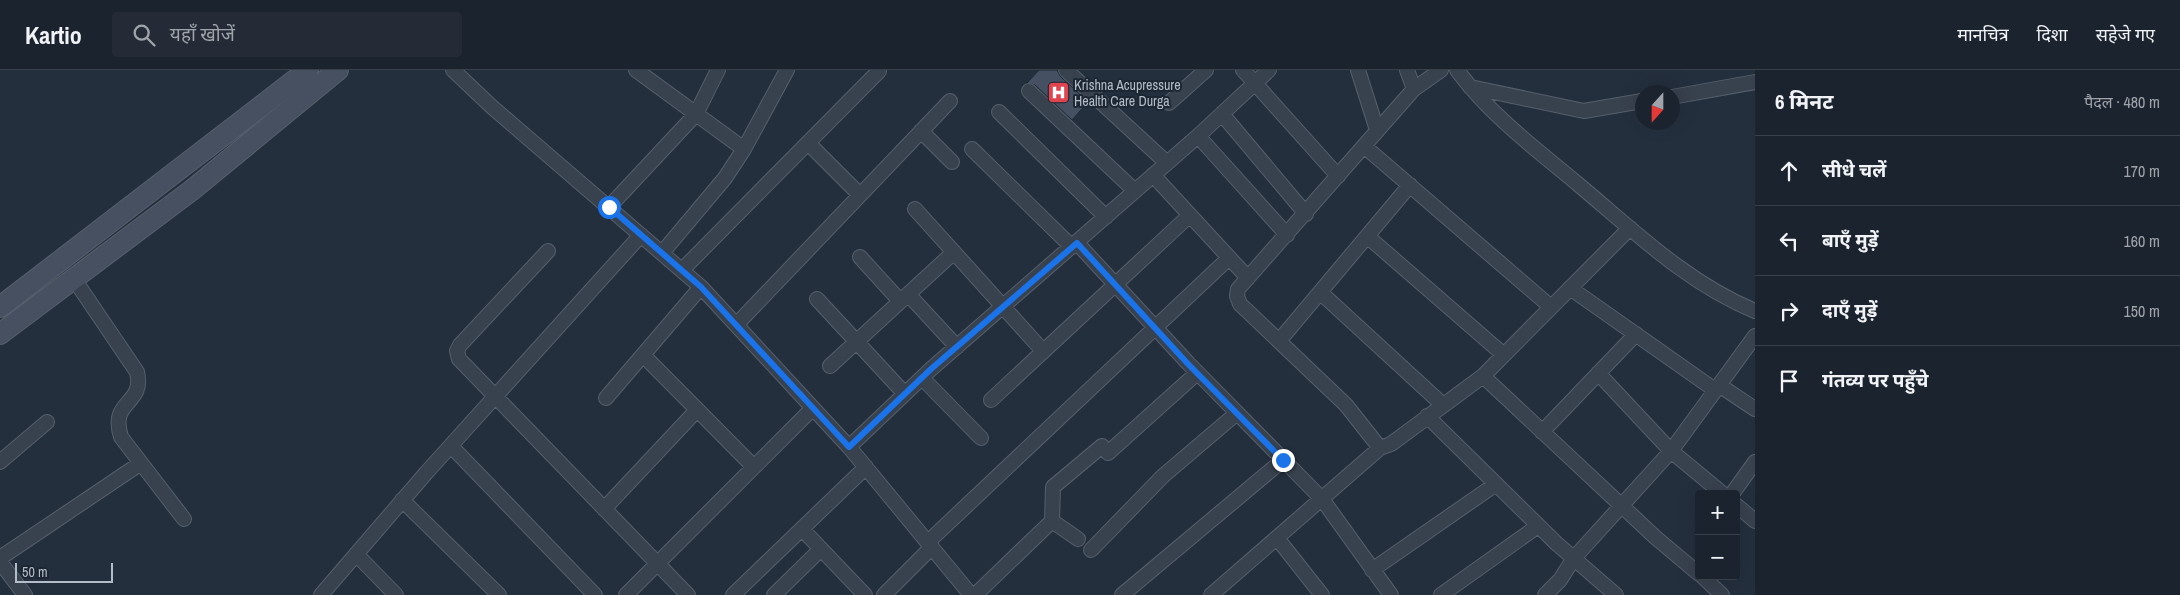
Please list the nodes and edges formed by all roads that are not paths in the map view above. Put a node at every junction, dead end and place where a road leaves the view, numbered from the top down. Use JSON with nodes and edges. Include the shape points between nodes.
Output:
{"nodes":[{"id":1,"x":338,"y":70,"type":"edge"},
{"id":2,"x":453,"y":70,"type":"edge"},
{"id":3,"x":636,"y":70,"type":"edge"},
{"id":4,"x":718,"y":70,"type":"edge"},
{"id":5,"x":787,"y":70,"type":"edge"},
{"id":6,"x":1066,"y":70,"type":"edge"},
{"id":7,"x":1206,"y":70,"type":"edge"},
{"id":8,"x":1243,"y":70,"type":"edge"},
{"id":9,"x":1269,"y":70,"type":"edge"},
{"id":10,"x":1358,"y":70,"type":"edge"},
{"id":11,"x":1407,"y":70,"type":"edge"},
{"id":12,"x":1441,"y":70,"type":"edge"},
{"id":13,"x":1457,"y":70,"type":"edge"},
{"id":14,"x":879,"y":71,"type":"edge"},
{"id":15,"x":297,"y":74,"type":"edge"},
{"id":16,"x":1755,"y":82,"type":"edge"},
{"id":17,"x":1256,"y":84,"type":"junction"},
{"id":18,"x":1470,"y":87,"type":"junction"},
{"id":19,"x":1414,"y":90,"type":"junction"},
{"id":20,"x":1029,"y":91,"type":"dead end"},
{"id":21,"x":1680,"y":95,"type":"edge"},
{"id":22,"x":950,"y":101,"type":"dead end"},
{"id":23,"x":1169,"y":103,"type":"dead end"},
{"id":24,"x":1635,"y":103,"type":"edge"},
{"id":25,"x":999,"y":112,"type":"dead end"},
{"id":26,"x":696,"y":114,"type":"junction"},
{"id":27,"x":1222,"y":114,"type":"junction"},
{"id":28,"x":1377,"y":130,"type":"junction"},
{"id":29,"x":921,"y":132,"type":"junction"},
{"id":30,"x":1198,"y":136,"type":"junction"},
{"id":31,"x":808,"y":143,"type":"junction"},
{"id":32,"x":1364,"y":146,"type":"junction"},
{"id":33,"x":972,"y":149,"type":"dead end"},
{"id":34,"x":744,"y":150,"type":"junction"},
{"id":35,"x":952,"y":162,"type":"dead end"},
{"id":36,"x":1167,"y":163,"type":"junction"},
{"id":37,"x":1153,"y":175,"type":"junction"},
{"id":38,"x":1338,"y":176,"type":"junction"},
{"id":39,"x":1410,"y":185,"type":"junction"},
{"id":40,"x":1136,"y":191,"type":"junction"},
{"id":41,"x":860,"y":195,"type":"junction"},
{"id":42,"x":609,"y":207,"type":"junction"},
{"id":43,"x":915,"y":209,"type":"dead end"},
{"id":44,"x":1306,"y":214,"type":"junction"},
{"id":45,"x":1190,"y":215,"type":"junction"},
{"id":46,"x":1106,"y":217,"type":"junction"},
{"id":47,"x":1630,"y":228,"type":"junction"},
{"id":48,"x":641,"y":235,"type":"junction"},
{"id":49,"x":1287,"y":235,"type":"junction"},
{"id":50,"x":1367,"y":236,"type":"junction"},
{"id":51,"x":1074,"y":245,"type":"junction"},
{"id":52,"x":548,"y":251,"type":"dead end"},
{"id":53,"x":954,"y":252,"type":"junction"},
{"id":54,"x":662,"y":253,"type":"junction"},
{"id":55,"x":860,"y":256,"type":"dead end"},
{"id":56,"x":1229,"y":258,"type":"junction"},
{"id":57,"x":682,"y":270,"type":"junction"},
{"id":58,"x":1248,"y":278,"type":"junction"},
{"id":59,"x":74,"y":279,"type":"junction"},
{"id":60,"x":1114,"y":284,"type":"junction"},
{"id":61,"x":701,"y":287,"type":"junction"},
{"id":62,"x":1570,"y":288,"type":"junction"},
{"id":63,"x":1320,"y":292,"type":"junction"},
{"id":64,"x":904,"y":298,"type":"junction"},
{"id":65,"x":817,"y":299,"type":"dead end"},
{"id":66,"x":0,"y":307,"type":"edge"},
{"id":67,"x":1003,"y":307,"type":"junction"},
{"id":68,"x":1551,"y":308,"type":"junction"},
{"id":69,"x":1754,"y":309,"type":"edge"},
{"id":70,"x":736,"y":325,"type":"junction"},
{"id":71,"x":1156,"y":329,"type":"junction"},
{"id":72,"x":0,"y":334,"type":"edge"},
{"id":73,"x":1636,"y":334,"type":"junction"},
{"id":74,"x":1755,"y":336,"type":"edge"},
{"id":75,"x":856,"y":341,"type":"junction"},
{"id":76,"x":1279,"y":341,"type":"junction"},
{"id":77,"x":957,"y":347,"type":"junction"},
{"id":78,"x":1043,"y":351,"type":"junction"},
{"id":79,"x":643,"y":355,"type":"junction"},
{"id":80,"x":1504,"y":355,"type":"junction"},
{"id":81,"x":830,"y":366,"type":"dead end"},
{"id":82,"x":1197,"y":373,"type":"junction"},
{"id":83,"x":1598,"y":374,"type":"junction"},
{"id":84,"x":1483,"y":376,"type":"junction"},
{"id":85,"x":922,"y":378,"type":"junction"},
{"id":86,"x":1717,"y":388,"type":"junction"},
{"id":87,"x":905,"y":394,"type":"junction"},
{"id":88,"x":494,"y":397,"type":"junction"},
{"id":89,"x":606,"y":398,"type":"dead end"},
{"id":90,"x":991,"y":400,"type":"dead end"},
{"id":91,"x":1443,"y":405,"type":"junction"},
{"id":92,"x":813,"y":408,"type":"junction"},
{"id":93,"x":1755,"y":409,"type":"edge"},
{"id":94,"x":697,"y":410,"type":"junction"},
{"id":95,"x":1237,"y":413,"type":"junction"},
{"id":96,"x":1427,"y":416,"type":"junction"},
{"id":97,"x":47,"y":422,"type":"dead end"},
{"id":98,"x":1542,"y":432,"type":"junction"},
{"id":99,"x":981,"y":438,"type":"dead end"},
{"id":100,"x":451,"y":446,"type":"junction"},
{"id":101,"x":849,"y":447,"type":"junction"},
{"id":102,"x":1380,"y":448,"type":"junction"},
{"id":103,"x":1671,"y":451,"type":"junction"},
{"id":104,"x":1283,"y":460,"type":"junction"},
{"id":105,"x":0,"y":462,"type":"edge"},
{"id":106,"x":1755,"y":462,"type":"edge"},
{"id":107,"x":141,"y":463,"type":"junction"},
{"id":108,"x":754,"y":467,"type":"junction"},
{"id":109,"x":866,"y":467,"type":"junction"},
{"id":110,"x":1496,"y":484,"type":"junction"},
{"id":111,"x":1718,"y":490,"type":"edge"},
{"id":112,"x":1735,"y":490,"type":"edge"},
{"id":113,"x":1322,"y":499,"type":"junction"},
{"id":114,"x":402,"y":500,"type":"junction"},
{"id":115,"x":1622,"y":506,"type":"junction"},
{"id":116,"x":1740,"y":508,"type":"edge"},
{"id":117,"x":604,"y":509,"type":"junction"},
{"id":118,"x":184,"y":519,"type":"dead end"},
{"id":119,"x":1052,"y":521,"type":"junction"},
{"id":120,"x":1755,"y":521,"type":"edge"},
{"id":121,"x":1538,"y":526,"type":"junction"},
{"id":122,"x":802,"y":528,"type":"junction"},
{"id":123,"x":1277,"y":538,"type":"junction"},
{"id":124,"x":1078,"y":539,"type":"dead end"},
{"id":125,"x":930,"y":545,"type":"junction"},
{"id":126,"x":821,"y":549,"type":"junction"},
{"id":127,"x":1091,"y":550,"type":"dead end"},
{"id":128,"x":356,"y":554,"type":"junction"},
{"id":129,"x":0,"y":558,"type":"edge"},
{"id":130,"x":1574,"y":558,"type":"junction"},
{"id":131,"x":0,"y":562,"type":"edge"},
{"id":132,"x":657,"y":563,"type":"junction"},
{"id":133,"x":1372,"y":570,"type":"junction"},
{"id":134,"x":1695,"y":571,"type":"edge"},
{"id":135,"x":5,"y":578,"type":"edge"},
{"id":136,"x":1706,"y":580,"type":"edge"},
{"id":137,"x":966,"y":593,"type":"edge"},
{"id":138,"x":25,"y":595,"type":"edge"},
{"id":139,"x":321,"y":595,"type":"edge"},
{"id":140,"x":396,"y":595,"type":"edge"},
{"id":141,"x":499,"y":595,"type":"edge"},
{"id":142,"x":594,"y":595,"type":"edge"},
{"id":143,"x":626,"y":595,"type":"edge"},
{"id":144,"x":688,"y":595,"type":"edge"},
{"id":145,"x":733,"y":595,"type":"edge"},
{"id":146,"x":774,"y":595,"type":"edge"},
{"id":147,"x":865,"y":595,"type":"edge"},
{"id":148,"x":884,"y":595,"type":"edge"},
{"id":149,"x":1122,"y":595,"type":"edge"},
{"id":150,"x":1211,"y":595,"type":"edge"},
{"id":151,"x":1322,"y":595,"type":"edge"},
{"id":152,"x":1390,"y":595,"type":"edge"},
{"id":153,"x":1441,"y":595,"type":"edge"},
{"id":154,"x":1545,"y":595,"type":"edge"},
{"id":155,"x":1616,"y":595,"type":"edge"},
{"id":156,"x":1722,"y":595,"type":"edge"}],
"edges":[{"from":1,"to":59,"type":"main road","via":[[192,190]]},
{"from":2,"to":42,"type":"street","via":[[492,108]]},
{"from":3,"to":26,"type":"street"},
{"from":4,"to":26,"type":"street"},
{"from":5,"to":34,"type":"street"},
{"from":6,"to":36,"type":"street"},
{"from":7,"to":23,"type":"street"},
{"from":8,"to":17,"type":"street"},
{"from":9,"to":17,"type":"street"},
{"from":10,"to":28,"type":"street"},
{"from":11,"to":19,"type":"street"},
{"from":12,"to":19,"type":"street"},
{"from":13,"to":18,"type":"street"},
{"from":14,"to":31,"type":"street"},
{"from":15,"to":66,"type":"main road"},
{"from":16,"to":21,"type":"street"},
{"from":17,"to":27,"type":"street"},
{"from":17,"to":38,"type":"street"},
{"from":18,"to":24,"type":"street","via":[[1584,111]]},
{"from":18,"to":47,"type":"street","via":[[1512,129]]},
{"from":19,"to":28,"type":"street"},
{"from":20,"to":40,"type":"street"},
{"from":22,"to":29,"type":"street"},
{"from":25,"to":46,"type":"street"},
{"from":26,"to":34,"type":"street"},
{"from":26,"to":42,"type":"street"},
{"from":27,"to":30,"type":"street"},
{"from":27,"to":44,"type":"street"},
{"from":28,"to":32,"type":"street"},
{"from":29,"to":35,"type":"street"},
{"from":29,"to":41,"type":"street"},
{"from":30,"to":36,"type":"street"},
{"from":30,"to":49,"type":"street"},
{"from":31,"to":41,"type":"street"},
{"from":31,"to":57,"type":"street"},
{"from":32,"to":38,"type":"street"},
{"from":32,"to":39,"type":"street"},
{"from":33,"to":51,"type":"street"},
{"from":34,"to":54,"type":"street","via":[[726,178]]},
{"from":36,"to":37,"type":"street"},
{"from":37,"to":40,"type":"street"},
{"from":37,"to":45,"type":"street"},
{"from":38,"to":44,"type":"street"},
{"from":39,"to":50,"type":"street"},
{"from":39,"to":68,"type":"street"},
{"from":40,"to":46,"type":"street"},
{"from":41,"to":70,"type":"street"},
{"from":42,"to":48,"type":"street"},
{"from":43,"to":53,"type":"street"},
{"from":44,"to":49,"type":"street"},
{"from":45,"to":56,"type":"street"},
{"from":45,"to":60,"type":"street"},
{"from":46,"to":51,"type":"street"},
{"from":47,"to":62,"type":"street"},
{"from":47,"to":69,"type":"street","via":[[1675,266],[1719,294]]},
{"from":48,"to":54,"type":"street"},
{"from":48,"to":88,"type":"street"},
{"from":49,"to":58,"type":"street"},
{"from":50,"to":63,"type":"street"},
{"from":50,"to":80,"type":"street"},
{"from":51,"to":60,"type":"street"},
{"from":51,"to":67,"type":"street"},
{"from":52,"to":88,"type":"street","via":[[457,351],[459,359]]},
{"from":53,"to":64,"type":"street"},
{"from":53,"to":67,"type":"street"},
{"from":54,"to":57,"type":"street"},
{"from":55,"to":64,"type":"street"},
{"from":56,"to":58,"type":"street"},
{"from":56,"to":71,"type":"street"},
{"from":57,"to":61,"type":"street"},
{"from":58,"to":76,"type":"street","via":[[1238,289],[1240,304]]},
{"from":59,"to":72,"type":"main road"},
{"from":59,"to":107,"type":"street","via":[[137,372],[137,392],[120,412],[117,424],[121,437]]},
{"from":60,"to":71,"type":"street"},
{"from":60,"to":78,"type":"street"},
{"from":61,"to":70,"type":"street"},
{"from":61,"to":79,"type":"street"},
{"from":62,"to":68,"type":"street"},
{"from":62,"to":73,"type":"street"},
{"from":63,"to":76,"type":"street"},
{"from":63,"to":91,"type":"street"},
{"from":64,"to":75,"type":"street"},
{"from":64,"to":77,"type":"street"},
{"from":65,"to":75,"type":"street"},
{"from":67,"to":77,"type":"street"},
{"from":67,"to":78,"type":"street"},
{"from":68,"to":80,"type":"street"},
{"from":70,"to":92,"type":"street"},
{"from":71,"to":82,"type":"street"},
{"from":71,"to":125,"type":"street"},
{"from":73,"to":83,"type":"street"},
{"from":73,"to":86,"type":"street"},
{"from":74,"to":86,"type":"street"},
{"from":75,"to":81,"type":"street"},
{"from":75,"to":87,"type":"street"},
{"from":76,"to":102,"type":"street","via":[[1346,405]]},
{"from":77,"to":85,"type":"street"},
{"from":78,"to":90,"type":"street"},
{"from":79,"to":89,"type":"street"},
{"from":79,"to":94,"type":"street"},
{"from":80,"to":84,"type":"street"},
{"from":82,"to":95,"type":"street"},
{"from":82,"to":119,"type":"street","via":[[1105,450],[1053,487]]},
{"from":83,"to":98,"type":"street"},
{"from":83,"to":103,"type":"street"},
{"from":84,"to":91,"type":"street"},
{"from":84,"to":98,"type":"street"},
{"from":85,"to":87,"type":"street"},
{"from":85,"to":99,"type":"street"},
{"from":86,"to":93,"type":"street"},
{"from":86,"to":103,"type":"street"},
{"from":87,"to":101,"type":"street"},
{"from":88,"to":100,"type":"street"},
{"from":88,"to":117,"type":"street"},
{"from":91,"to":96,"type":"street"},
{"from":92,"to":101,"type":"street"},
{"from":92,"to":108,"type":"street"},
{"from":94,"to":108,"type":"street"},
{"from":94,"to":117,"type":"street"},
{"from":95,"to":104,"type":"street"},
{"from":95,"to":127,"type":"street","via":[[1163,476]]},
{"from":96,"to":102,"type":"street","via":[[1391,444]]},
{"from":96,"to":110,"type":"street"},
{"from":97,"to":105,"type":"street"},
{"from":98,"to":115,"type":"street"},
{"from":100,"to":114,"type":"street"},
{"from":100,"to":142,"type":"street"},
{"from":101,"to":109,"type":"street"},
{"from":102,"to":113,"type":"street"},
{"from":103,"to":111,"type":"street"},
{"from":103,"to":115,"type":"street"},
{"from":104,"to":113,"type":"street"},
{"from":104,"to":149,"type":"street"},
{"from":106,"to":112,"type":"street"},
{"from":107,"to":118,"type":"street"},
{"from":107,"to":129,"type":"street"},
{"from":108,"to":132,"type":"street"},
{"from":109,"to":122,"type":"street"},
{"from":109,"to":125,"type":"street"},
{"from":110,"to":121,"type":"street"},
{"from":110,"to":133,"type":"street"},
{"from":113,"to":123,"type":"street"},
{"from":113,"to":133,"type":"street"},
{"from":114,"to":128,"type":"street"},
{"from":114,"to":141,"type":"street"},
{"from":115,"to":130,"type":"street"},
{"from":115,"to":134,"type":"street"},
{"from":116,"to":120,"type":"street"},
{"from":117,"to":132,"type":"street"},
{"from":119,"to":124,"type":"street"},
{"from":119,"to":137,"type":"street"},
{"from":121,"to":130,"type":"street"},
{"from":121,"to":153,"type":"street"},
{"from":122,"to":126,"type":"street"},
{"from":122,"to":145,"type":"street"},
{"from":123,"to":150,"type":"street"},
{"from":123,"to":151,"type":"street"},
{"from":125,"to":137,"type":"street"},
{"from":125,"to":148,"type":"street"},
{"from":126,"to":146,"type":"street"},
{"from":126,"to":147,"type":"street"},
{"from":128,"to":139,"type":"street"},
{"from":128,"to":140,"type":"street"},
{"from":130,"to":154,"type":"street","via":[[1560,580]]},
{"from":130,"to":155,"type":"street"},
{"from":131,"to":135,"type":"street"},
{"from":132,"to":143,"type":"street"},
{"from":132,"to":144,"type":"street"},
{"from":133,"to":152,"type":"street"},
{"from":135,"to":138,"type":"street"},
{"from":136,"to":156,"type":"street"}]}
